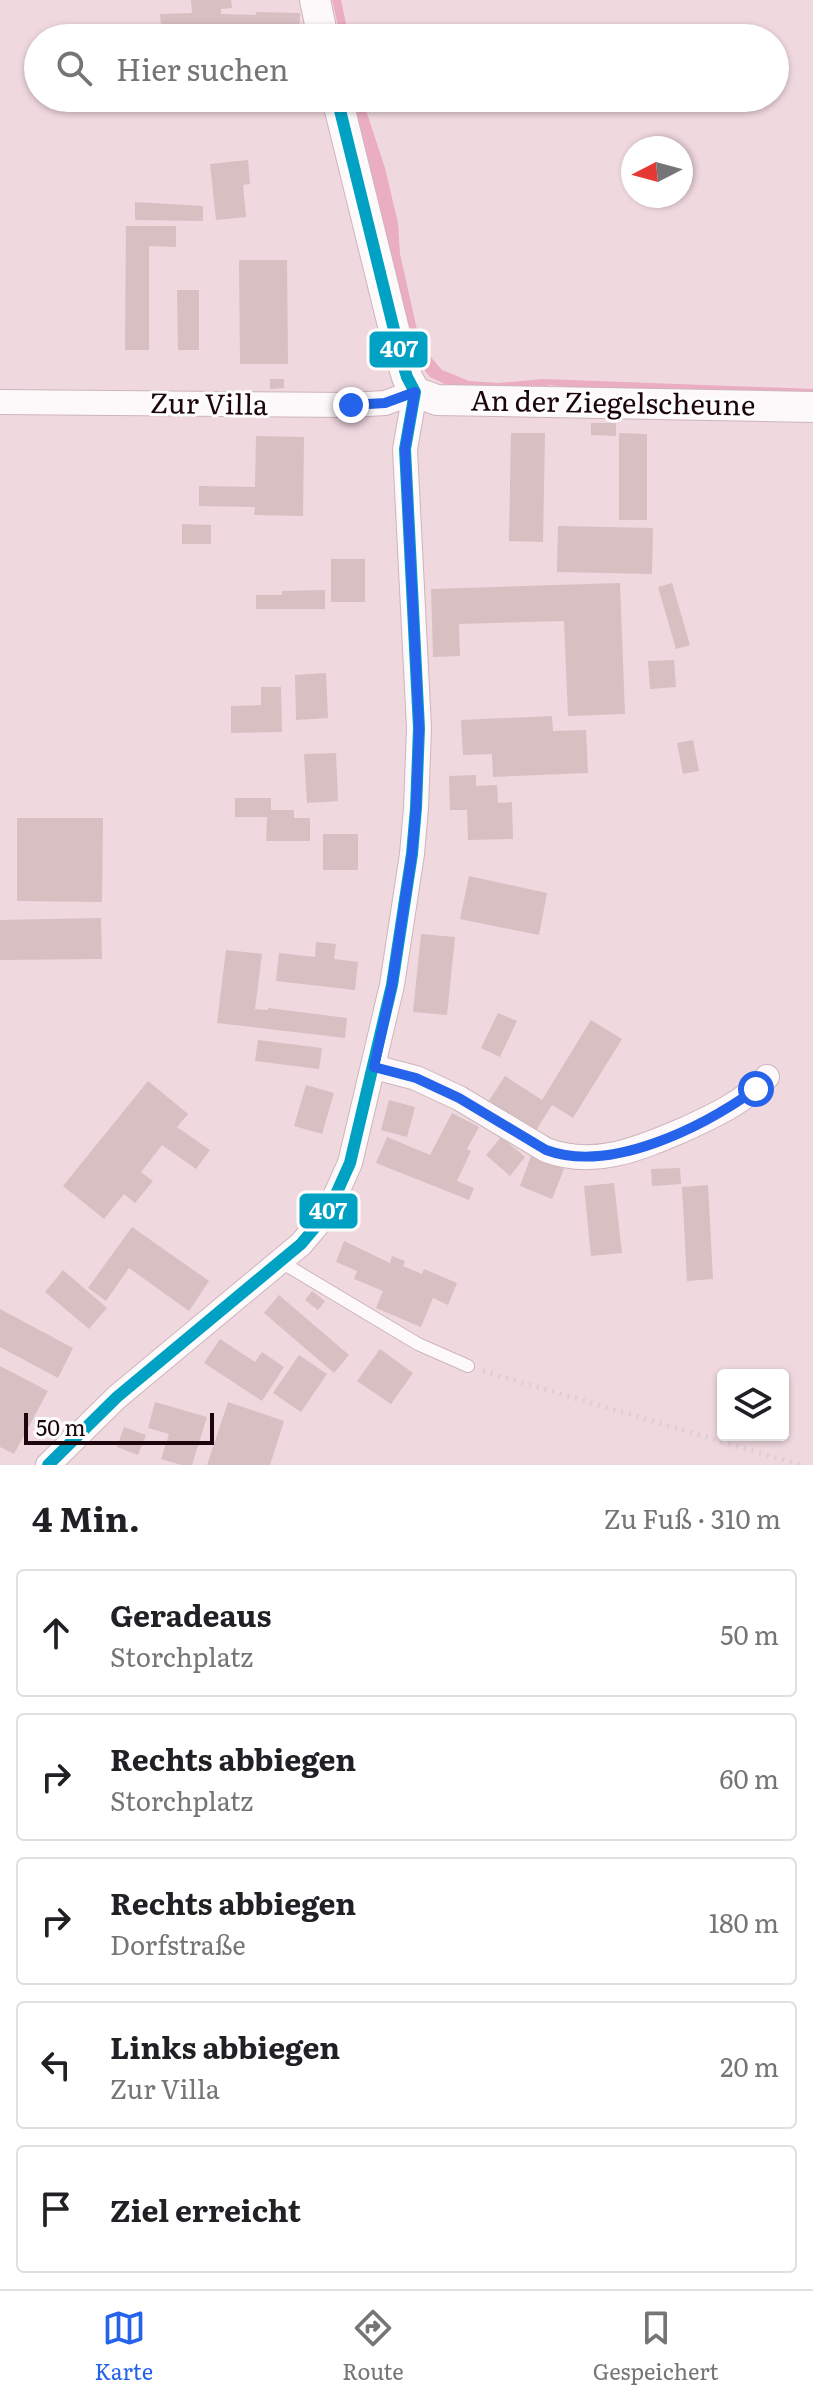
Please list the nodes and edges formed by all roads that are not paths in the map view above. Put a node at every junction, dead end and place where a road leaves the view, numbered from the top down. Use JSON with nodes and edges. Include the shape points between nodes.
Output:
{"nodes":[{"id":1,"x":315,"y":0,"type":"edge"},
{"id":2,"x":320,"y":24,"type":"edge"},
{"id":3,"x":340,"y":112,"type":"edge"},
{"id":4,"x":415,"y":392,"type":"junction"},
{"id":5,"x":0,"y":402,"type":"edge"},
{"id":6,"x":813,"y":407,"type":"edge"},
{"id":7,"x":374,"y":1067,"type":"junction"},
{"id":8,"x":767,"y":1077,"type":"dead end"},
{"id":9,"x":281,"y":1262,"type":"junction"},
{"id":10,"x":468,"y":1366,"type":"road end"},
{"id":11,"x":48,"y":1465,"type":"edge"}],
"edges":[{"from":1,"to":2,"type":"street"},
{"from":3,"to":4,"type":"street","via":[[403,366]]},
{"from":4,"to":5,"type":"street","name":"Zur Villa","via":[[385,403],[351,405]]},
{"from":4,"to":6,"type":"street","name":"An der Ziegelscheune","via":[[437,400]]},
{"from":4,"to":7,"type":"street","via":[[405,449],[419,713],[416,808],[392,985]]},
{"from":7,"to":8,"type":"street","via":[[416,1078],[546,1150],[581,1158],[643,1147],[701,1122],[737,1103]]},
{"from":7,"to":9,"type":"street","via":[[344,1179],[328,1212]]},
{"from":9,"to":10,"type":"lane","via":[[418,1344]]},
{"from":9,"to":11,"type":"street","via":[[117,1397]]}]}
